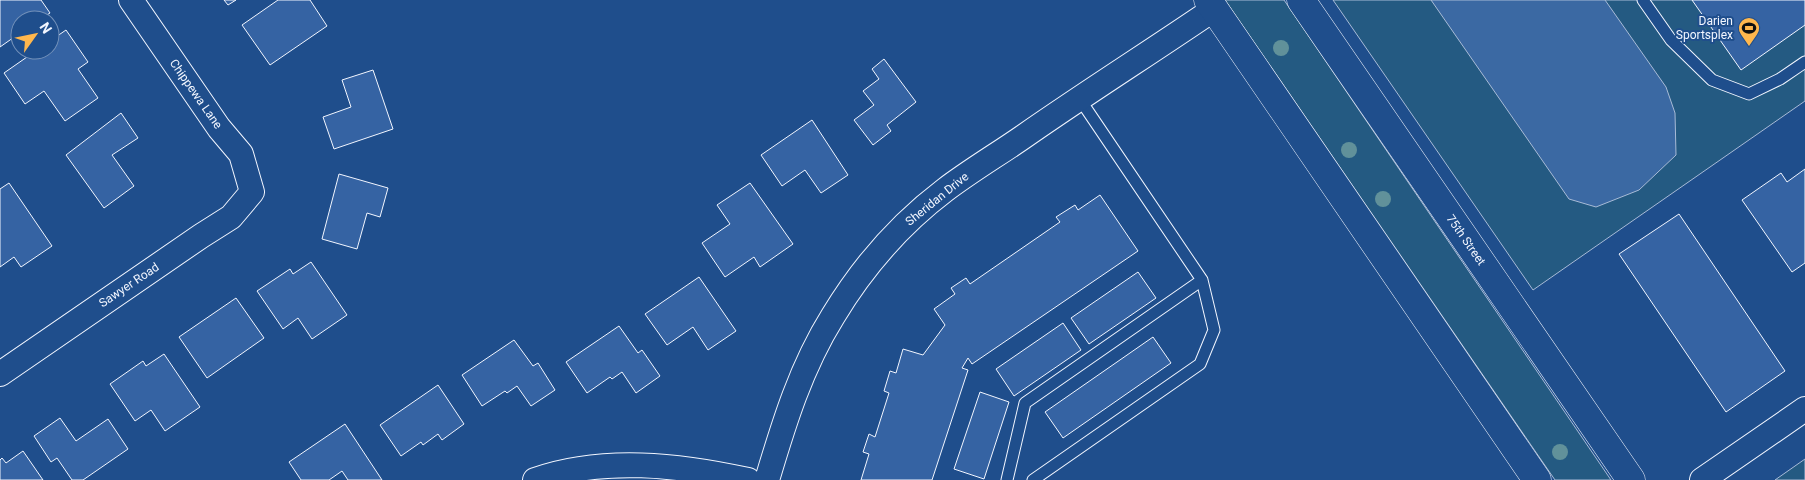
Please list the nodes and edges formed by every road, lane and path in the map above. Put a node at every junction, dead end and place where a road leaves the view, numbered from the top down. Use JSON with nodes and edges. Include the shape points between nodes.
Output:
{"nodes":[{"id":1,"x":131,"y":0,"type":"edge"},
{"id":2,"x":1301,"y":0,"type":"edge"},
{"id":3,"x":1644,"y":0,"type":"edge"},
{"id":4,"x":1211,"y":5,"type":"edge"},
{"id":5,"x":1805,"y":62,"type":"edge"},
{"id":6,"x":1079,"y":98,"type":"junction"},
{"id":7,"x":252,"y":192,"type":"joint"},
{"id":8,"x":1202,"y":280,"type":"junction"},
{"id":9,"x":0,"y":374,"type":"edge"},
{"id":10,"x":1805,"y":409,"type":"edge"},
{"id":11,"x":535,"y":480,"type":"edge"},
{"id":12,"x":748,"y":480,"type":"edge"},
{"id":13,"x":767,"y":480,"type":"edge"},
{"id":14,"x":1007,"y":480,"type":"edge"},
{"id":15,"x":1033,"y":480,"type":"edge"},
{"id":16,"x":1537,"y":480,"type":"edge"},
{"id":17,"x":1631,"y":480,"type":"edge"},
{"id":18,"x":1702,"y":480,"type":"edge"}],
"edges":[{"from":1,"to":7,"type":"street","name":"Chippewa Lane","via":[[219,128],[241,154]]},
{"from":2,"to":17,"type":"main road","name":"75th Street"},
{"from":3,"to":5,"type":"lane","via":[[1671,40],[1712,80],[1749,94]]},
{"from":4,"to":6,"type":"street","name":"Sheridan Drive"},
{"from":4,"to":16,"type":"main road"},
{"from":6,"to":8,"type":"lane"},
{"from":6,"to":13,"type":"street","name":"Sheridan Drive","via":[[944,190],[914,214],[887,243],[833,316],[811,356],[797,384]]},
{"from":7,"to":9,"type":"street","name":"Sawyer Road","via":[[231,217]]},
{"from":8,"to":14,"type":"lane","via":[[1025,403]]},
{"from":8,"to":15,"type":"lane","via":[[1214,330],[1200,364]]},
{"from":10,"to":18,"type":"street"},
{"from":11,"to":12,"type":"street","via":[[575,470],[635,466],[681,468]]}]}
